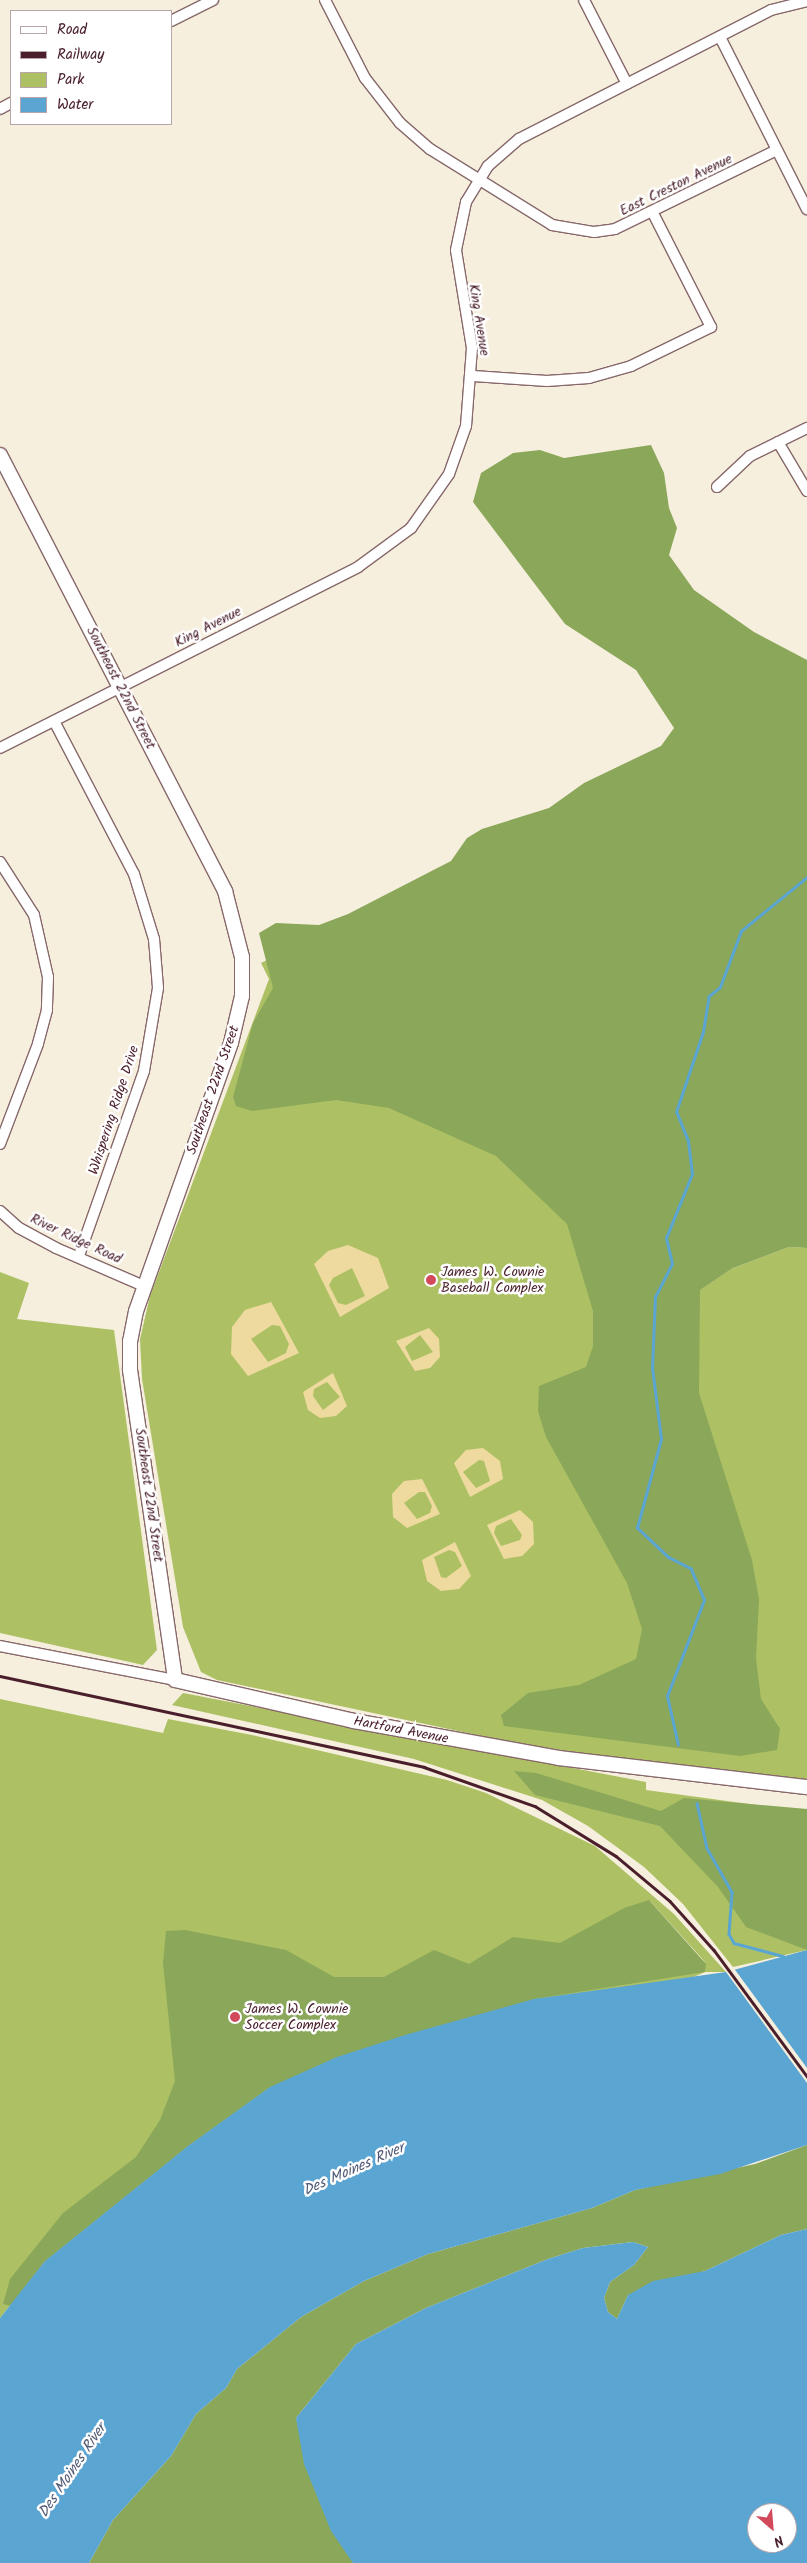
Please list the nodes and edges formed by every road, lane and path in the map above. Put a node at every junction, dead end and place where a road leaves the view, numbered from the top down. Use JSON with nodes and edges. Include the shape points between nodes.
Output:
{"nodes":[{"id":1,"x":213,"y":0,"type":"edge"},
{"id":2,"x":325,"y":0,"type":"edge"},
{"id":3,"x":584,"y":0,"type":"edge"},
{"id":4,"x":807,"y":1,"type":"edge"},
{"id":5,"x":172,"y":20,"type":"edge"},
{"id":6,"x":720,"y":37,"type":"junction"},
{"id":7,"x":626,"y":84,"type":"junction"},
{"id":8,"x":777,"y":150,"type":"junction"},
{"id":9,"x":478,"y":180,"type":"junction"},
{"id":10,"x":807,"y":209,"type":"edge"},
{"id":11,"x":653,"y":213,"type":"junction"},
{"id":12,"x":472,"y":376,"type":"junction"},
{"id":13,"x":807,"y":428,"type":"edge"},
{"id":14,"x":778,"y":442,"type":"junction"},
{"id":15,"x":0,"y":455,"type":"edge"},
{"id":16,"x":717,"y":487,"type":"dead end"},
{"id":17,"x":807,"y":491,"type":"edge"},
{"id":18,"x":121,"y":686,"type":"junction"},
{"id":19,"x":54,"y":721,"type":"junction"},
{"id":20,"x":0,"y":748,"type":"edge"},
{"id":21,"x":0,"y":862,"type":"edge"},
{"id":22,"x":0,"y":1144,"type":"edge"},
{"id":23,"x":0,"y":1211,"type":"edge"},
{"id":24,"x":79,"y":1256,"type":"junction"},
{"id":25,"x":144,"y":1286,"type":"junction"},
{"id":26,"x":0,"y":1646,"type":"edge"},
{"id":27,"x":175,"y":1680,"type":"junction"},
{"id":28,"x":807,"y":1786,"type":"edge"}],
"edges":[{"from":1,"to":5,"type":"street"},
{"from":2,"to":9,"type":"street","name":"East Creston Avenue","via":[[380,100],[430,149]]},
{"from":3,"to":7,"type":"street"},
{"from":4,"to":6,"type":"street","name":"King Avenue","via":[[764,14]]},
{"from":6,"to":7,"type":"street","name":"King Avenue"},
{"from":6,"to":8,"type":"street"},
{"from":7,"to":9,"type":"street","name":"King Avenue","via":[[519,140]]},
{"from":8,"to":10,"type":"street"},
{"from":8,"to":11,"type":"street","name":"East Creston Avenue"},
{"from":9,"to":11,"type":"street","name":"East Creston Avenue","via":[[552,225],[572,231],[615,229]]},
{"from":9,"to":12,"type":"street","name":"King Avenue","via":[[460,219],[456,250]]},
{"from":11,"to":12,"type":"street","via":[[711,327],[631,366],[590,378],[547,381]]},
{"from":12,"to":18,"type":"street","name":"King Avenue","via":[[466,426],[449,474],[426,511],[395,542],[358,567]]},
{"from":13,"to":14,"type":"street"},
{"from":14,"to":16,"type":"street","via":[[750,456]]},
{"from":14,"to":17,"type":"street"},
{"from":15,"to":18,"type":"street","name":"Southeast 22nd Street"},
{"from":18,"to":19,"type":"street","name":"King Avenue"},
{"from":18,"to":25,"type":"street","name":"Southeast 22nd Street","via":[[225,891],[238,930],[244,977],[231,1043]]},
{"from":19,"to":20,"type":"street","name":"King Avenue"},
{"from":19,"to":24,"type":"street","name":"Whispering Ridge Drive","via":[[134,874],[154,939],[158,988],[144,1071]]},
{"from":21,"to":22,"type":"street","via":[[34,915],[48,977],[47,1010],[38,1044]]},
{"from":23,"to":24,"type":"street","name":"River Ridge Road","via":[[19,1228]]},
{"from":24,"to":25,"type":"street","name":"River Ridge Road"},
{"from":25,"to":27,"type":"street","name":"Southeast 22nd Street","via":[[131,1328],[130,1370]]},
{"from":26,"to":27,"type":"street","name":"Hartford Avenue"},
{"from":27,"to":28,"type":"street","name":"Hartford Avenue","via":[[354,1721],[559,1758]]}]}
